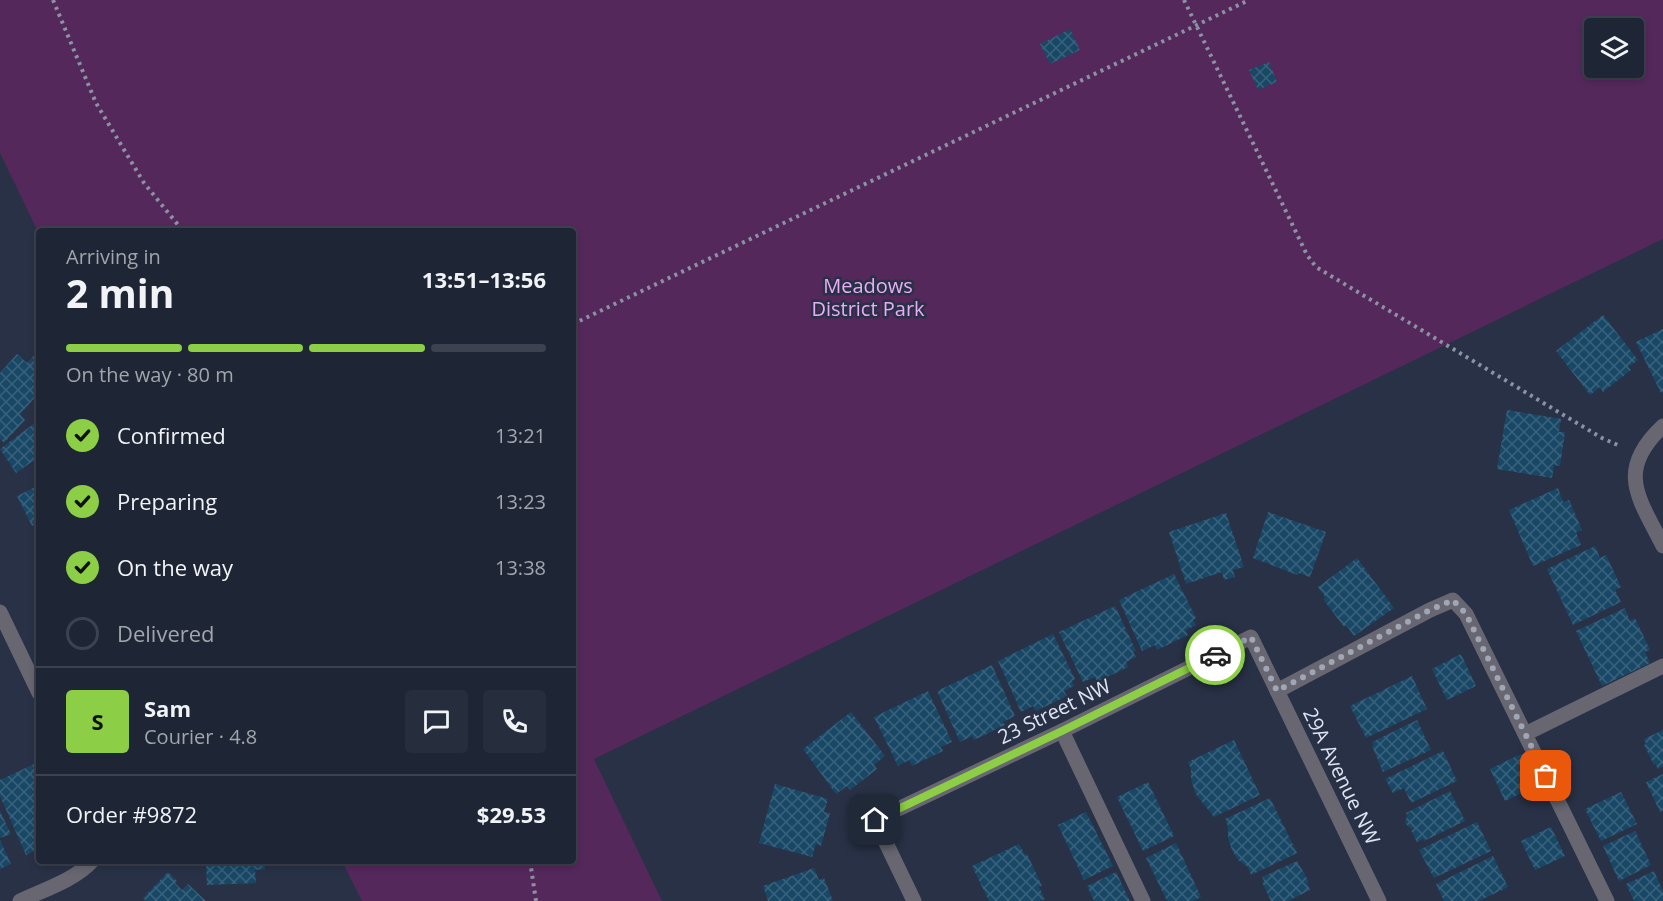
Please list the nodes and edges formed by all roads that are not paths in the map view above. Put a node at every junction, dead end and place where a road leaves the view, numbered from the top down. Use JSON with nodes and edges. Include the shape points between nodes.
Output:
{"nodes":[{"id":1,"x":1663,"y":426,"type":"edge"},
{"id":2,"x":1663,"y":546,"type":"edge"},
{"id":3,"x":0,"y":612,"type":"edge"},
{"id":4,"x":1251,"y":637,"type":"joint"},
{"id":5,"x":1663,"y":666,"type":"edge"},
{"id":6,"x":36,"y":687,"type":"edge"},
{"id":7,"x":1277,"y":691,"type":"junction"},
{"id":8,"x":1062,"y":731,"type":"junction"},
{"id":9,"x":1525,"y":734,"type":"junction"},
{"id":10,"x":88,"y":864,"type":"edge"},
{"id":11,"x":20,"y":901,"type":"edge"},
{"id":12,"x":914,"y":901,"type":"edge"},
{"id":13,"x":1143,"y":901,"type":"edge"},
{"id":14,"x":1379,"y":901,"type":"edge"},
{"id":15,"x":1607,"y":901,"type":"edge"}],
"edges":[{"from":1,"to":2,"type":"street","via":[[1640,454],[1634,474],[1635,489]]},
{"from":3,"to":6,"type":"street"},
{"from":4,"to":7,"type":"street","name":"29A Avenue NW"},
{"from":4,"to":8,"type":"street","name":"23 Street NW"},
{"from":5,"to":9,"type":"street"},
{"from":7,"to":9,"type":"street","via":[[1453,600],[1466,614]]},
{"from":7,"to":14,"type":"street","name":"29A Avenue NW"},
{"from":8,"to":12,"type":"street","name":"23 Street NW","via":[[875,820]]},
{"from":8,"to":13,"type":"street"},
{"from":9,"to":15,"type":"street"},
{"from":10,"to":11,"type":"street"}]}
